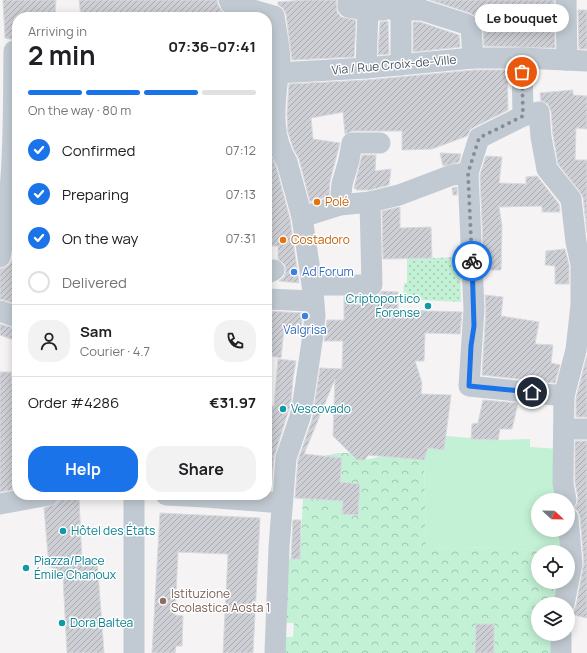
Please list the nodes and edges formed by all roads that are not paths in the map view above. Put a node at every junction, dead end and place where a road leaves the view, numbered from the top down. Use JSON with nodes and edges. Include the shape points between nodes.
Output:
{"nodes":[{"id":1,"x":229,"y":0,"type":"edge"},
{"id":2,"x":348,"y":0,"type":"edge"},
{"id":3,"x":566,"y":0,"type":"edge"},
{"id":4,"x":396,"y":7,"type":"edge"},
{"id":5,"x":368,"y":10,"type":"junction"},
{"id":6,"x":260,"y":12,"type":"edge"},
{"id":7,"x":272,"y":15,"type":"edge"},
{"id":8,"x":10,"y":51,"type":"edge"},
{"id":9,"x":473,"y":58,"type":"junction"},
{"id":10,"x":522,"y":58,"type":"junction"},
{"id":11,"x":577,"y":61,"type":"edge"},
{"id":12,"x":400,"y":65,"type":"junction"},
{"id":13,"x":366,"y":68,"type":"junction"},
{"id":14,"x":273,"y":73,"type":"edge"},
{"id":15,"x":12,"y":96,"type":"edge"},
{"id":16,"x":272,"y":99,"type":"edge"},
{"id":17,"x":523,"y":116,"type":"junction"},
{"id":18,"x":272,"y":128,"type":"edge"},
{"id":19,"x":380,"y":143,"type":"dead end"},
{"id":20,"x":468,"y":173,"type":"junction"},
{"id":21,"x":12,"y":183,"type":"edge"},
{"id":22,"x":370,"y":202,"type":"junction"},
{"id":23,"x":340,"y":205,"type":"junction"},
{"id":24,"x":302,"y":217,"type":"junction"},
{"id":25,"x":0,"y":258,"type":"edge"},
{"id":26,"x":272,"y":291,"type":"edge"},
{"id":27,"x":313,"y":292,"type":"junction"},
{"id":28,"x":272,"y":298,"type":"edge"},
{"id":29,"x":0,"y":311,"type":"edge"},
{"id":30,"x":12,"y":315,"type":"edge"},
{"id":31,"x":564,"y":396,"type":"junction"},
{"id":32,"x":587,"y":429,"type":"edge"},
{"id":33,"x":564,"y":430,"type":"junction"},
{"id":34,"x":565,"y":493,"type":"edge"},
{"id":35,"x":22,"y":500,"type":"edge"},
{"id":36,"x":134,"y":500,"type":"edge"},
{"id":37,"x":244,"y":500,"type":"edge"},
{"id":38,"x":282,"y":503,"type":"junction"},
{"id":39,"x":0,"y":504,"type":"edge"},
{"id":40,"x":570,"y":537,"type":"edge"},
{"id":41,"x":565,"y":597,"type":"edge"},
{"id":42,"x":561,"y":641,"type":"edge"},
{"id":43,"x":134,"y":653,"type":"edge"},
{"id":44,"x":274,"y":653,"type":"edge"},
{"id":45,"x":561,"y":653,"type":"edge"}],
"edges":[{"from":1,"to":6,"type":"street","via":[[232,4]]},
{"from":2,"to":5,"type":"street","via":[[348,7]]},
{"from":3,"to":11,"type":"street"},
{"from":4,"to":5,"type":"street"},
{"from":4,"to":9,"type":"street","via":[[422,10],[472,27]]},
{"from":4,"to":12,"type":"street"},
{"from":5,"to":13,"type":"street"},
{"from":7,"to":14,"type":"street","via":[[280,62]]},
{"from":8,"to":15,"type":"street"},
{"from":9,"to":10,"type":"street","name":"Via / Rue Croix-de-Ville"},
{"from":9,"to":12,"type":"street","name":"Via / Rue Croix-de-Ville"},
{"from":10,"to":11,"type":"street","name":"Via / Rue Croix-de-Ville"},
{"from":10,"to":17,"type":"street"},
{"from":12,"to":13,"type":"street","name":"Via / Rue Croix-de-Ville"},
{"from":13,"to":14,"type":"street","name":"Via / Rue Croix-de-Ville"},
{"from":14,"to":16,"type":"street"},
{"from":17,"to":20,"type":"street","via":[[479,138]]},
{"from":17,"to":31,"type":"street","via":[[539,112],[547,169],[572,200],[581,264],[581,305],[576,350]]},
{"from":18,"to":24,"type":"street","via":[[287,162]]},
{"from":19,"to":23,"type":"street","via":[[352,143],[342,184]]},
{"from":20,"to":22,"type":"street"},
{"from":20,"to":31,"type":"street","via":[[474,309],[469,386]]},
{"from":21,"to":25,"type":"street"},
{"from":22,"to":23,"type":"street"},
{"from":22,"to":27,"type":"street","via":[[372,285]]},
{"from":23,"to":24,"type":"street"},
{"from":24,"to":27,"type":"street"},
{"from":26,"to":27,"type":"street"},
{"from":27,"to":28,"type":"street"},
{"from":27,"to":38,"type":"street","via":[[313,335],[300,417],[286,458]]},
{"from":29,"to":30,"type":"street"},
{"from":31,"to":33,"type":"street"},
{"from":32,"to":33,"type":"street"},
{"from":33,"to":34,"type":"street"},
{"from":35,"to":39,"type":"street"},
{"from":36,"to":43,"type":"street"},
{"from":37,"to":38,"type":"street"},
{"from":38,"to":44,"type":"street"},
{"from":40,"to":41,"type":"street","via":[[572,564]]},
{"from":42,"to":45,"type":"street"}]}
